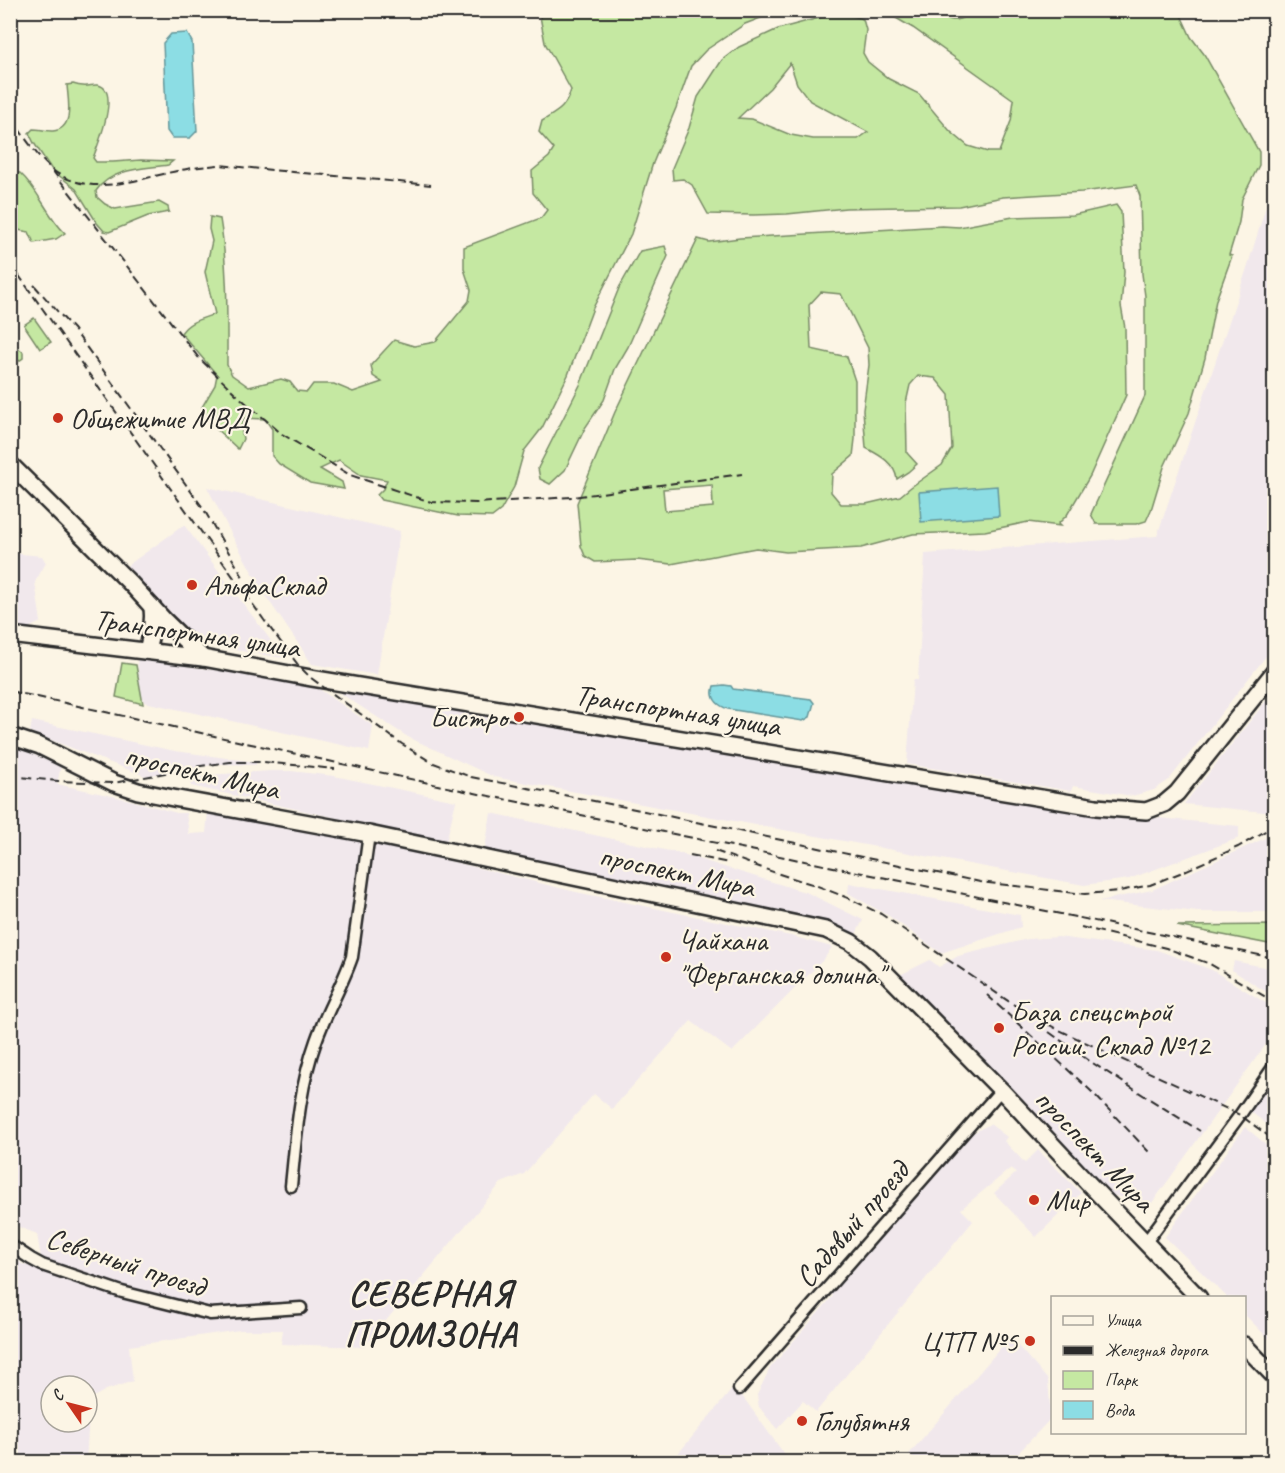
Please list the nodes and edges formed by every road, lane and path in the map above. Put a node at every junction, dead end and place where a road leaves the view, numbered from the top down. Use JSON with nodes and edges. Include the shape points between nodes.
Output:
{"nodes":[{"id":1,"x":10,"y":464,"type":"edge"},
{"id":2,"x":152,"y":607,"type":"junction"},
{"id":3,"x":164,"y":620,"type":"junction"},
{"id":4,"x":10,"y":635,"type":"edge"},
{"id":5,"x":153,"y":652,"type":"junction"},
{"id":6,"x":203,"y":658,"type":"junction"},
{"id":7,"x":1275,"y":672,"type":"edge"},
{"id":8,"x":10,"y":736,"type":"edge"},
{"id":9,"x":369,"y":834,"type":"junction"},
{"id":10,"x":1275,"y":1066,"type":"edge"},
{"id":11,"x":1001,"y":1090,"type":"junction"},
{"id":12,"x":291,"y":1186,"type":"dead end"},
{"id":13,"x":1146,"y":1242,"type":"junction"},
{"id":14,"x":10,"y":1245,"type":"edge"},
{"id":15,"x":1197,"y":1296,"type":"edge"},
{"id":16,"x":301,"y":1308,"type":"dead end"},
{"id":17,"x":1246,"y":1346,"type":"edge"},
{"id":18,"x":1275,"y":1376,"type":"edge"},
{"id":19,"x":739,"y":1389,"type":"dead end"}],
"edges":[{"from":1,"to":2,"type":"street"},
{"from":2,"to":3,"type":"street"},
{"from":2,"to":5,"type":"street"},
{"from":3,"to":5,"type":"street","via":[[164,635]]},
{"from":3,"to":6,"type":"street"},
{"from":4,"to":5,"type":"street","name":"Транспортная улица"},
{"from":5,"to":6,"type":"street","name":"Транспортная улица"},
{"from":6,"to":7,"type":"street","name":"Транспортная улица","via":[[1077,804],[1146,811],[1177,793]]},
{"from":8,"to":9,"type":"street","name":"проспект Мира","via":[[138,791]]},
{"from":9,"to":11,"type":"street","name":"проспект Мира","via":[[826,930],[870,957]]},
{"from":9,"to":12,"type":"street","via":[[352,957],[315,1042],[300,1102]]},
{"from":10,"to":13,"type":"street"},
{"from":11,"to":13,"type":"street","name":"проспект Мира"},
{"from":11,"to":19,"type":"street","name":"Садовый проезд"},
{"from":13,"to":15,"type":"street","name":"проспект Мира"},
{"from":14,"to":16,"type":"street","name":"Северный проезд","via":[[42,1265],[122,1292],[210,1314]]},
{"from":17,"to":18,"type":"street"}]}
